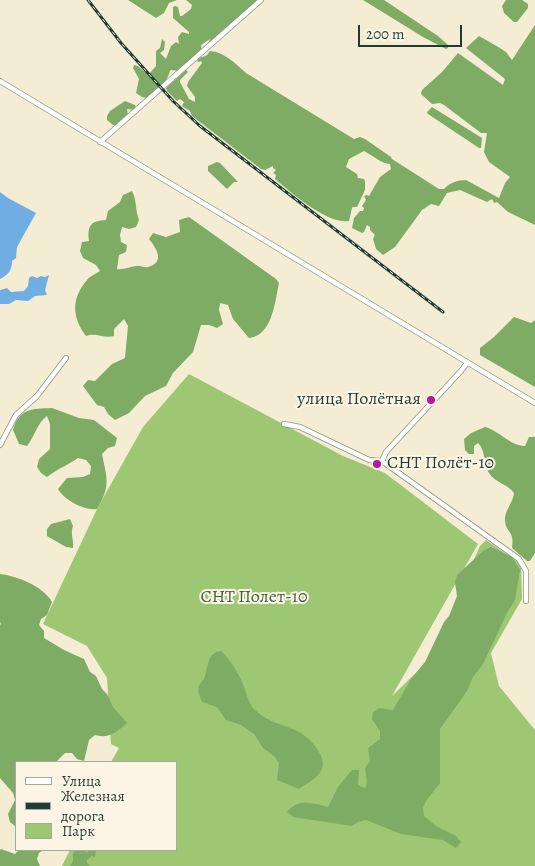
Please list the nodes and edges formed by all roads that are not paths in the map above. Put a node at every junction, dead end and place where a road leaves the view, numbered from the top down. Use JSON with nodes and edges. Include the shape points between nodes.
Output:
{"nodes":[{"id":1,"x":261,"y":0,"type":"edge"},
{"id":2,"x":0,"y":81,"type":"edge"},
{"id":3,"x":100,"y":142,"type":"junction"},
{"id":4,"x":66,"y":358,"type":"dead end"},
{"id":5,"x":467,"y":363,"type":"junction"},
{"id":6,"x":535,"y":403,"type":"edge"},
{"id":7,"x":284,"y":424,"type":"dead end"},
{"id":8,"x":0,"y":445,"type":"edge"},
{"id":9,"x":382,"y":461,"type":"junction"},
{"id":10,"x":526,"y":601,"type":"dead end"}],
"edges":[{"from":1,"to":3,"type":"street"},
{"from":2,"to":3,"type":"street"},
{"from":3,"to":5,"type":"street"},
{"from":4,"to":8,"type":"street","via":[[37,396],[16,415]]},
{"from":5,"to":6,"type":"street"},
{"from":5,"to":9,"type":"street","via":[[386,452]]},
{"from":7,"to":9,"type":"street","via":[[300,427],[369,460]]},
{"from":9,"to":10,"type":"street","via":[[520,559],[526,571]]}]}
